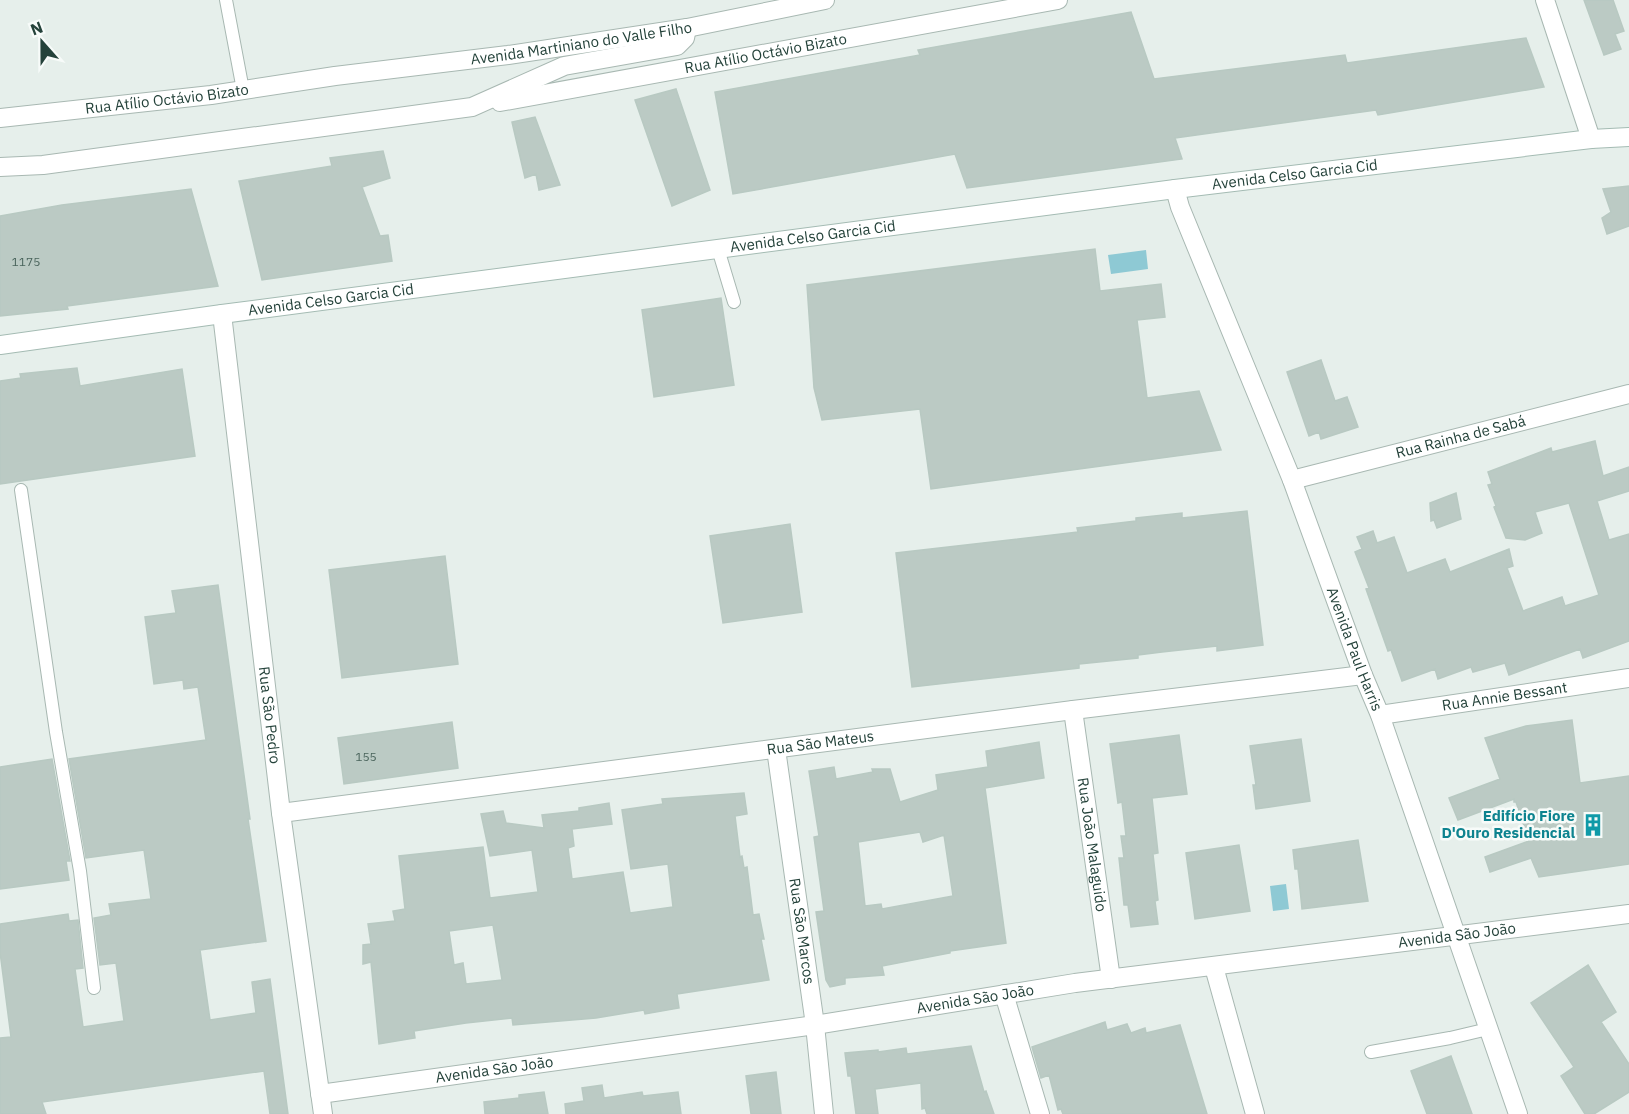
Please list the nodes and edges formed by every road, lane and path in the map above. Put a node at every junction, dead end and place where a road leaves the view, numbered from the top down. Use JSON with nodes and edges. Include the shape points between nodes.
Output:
{"nodes":[{"id":1,"x":226,"y":0,"type":"edge"},
{"id":2,"x":825,"y":0,"type":"edge"},
{"id":3,"x":1058,"y":0,"type":"edge"},
{"id":4,"x":1545,"y":0,"type":"edge"},
{"id":5,"x":687,"y":28,"type":"junction"},
{"id":6,"x":334,"y":75,"type":"joint"},
{"id":7,"x":243,"y":90,"type":"junction"},
{"id":8,"x":472,"y":107,"type":"junction"},
{"id":9,"x":0,"y":118,"type":"edge"},
{"id":10,"x":1629,"y":137,"type":"edge"},
{"id":11,"x":1591,"y":139,"type":"junction"},
{"id":12,"x":0,"y":167,"type":"edge"},
{"id":13,"x":1175,"y":189,"type":"junction"},
{"id":14,"x":718,"y":249,"type":"junction"},
{"id":15,"x":734,"y":302,"type":"dead end"},
{"id":16,"x":222,"y":314,"type":"junction"},
{"id":17,"x":0,"y":345,"type":"edge"},
{"id":18,"x":1629,"y":394,"type":"edge"},
{"id":19,"x":1292,"y":480,"type":"junction"},
{"id":20,"x":21,"y":490,"type":"dead end"},
{"id":21,"x":1363,"y":675,"type":"junction"},
{"id":22,"x":1629,"y":678,"type":"edge"},
{"id":23,"x":1073,"y":710,"type":"junction"},
{"id":24,"x":1380,"y":715,"type":"junction"},
{"id":25,"x":776,"y":749,"type":"junction"},
{"id":26,"x":281,"y":813,"type":"junction"},
{"id":27,"x":1629,"y":914,"type":"edge"},
{"id":28,"x":1457,"y":937,"type":"junction"},
{"id":29,"x":1214,"y":967,"type":"junction"},
{"id":30,"x":1111,"y":979,"type":"junction"},
{"id":31,"x":94,"y":988,"type":"dead end"},
{"id":32,"x":1004,"y":994,"type":"junction"},
{"id":33,"x":815,"y":1025,"type":"junction"},
{"id":34,"x":1488,"y":1029,"type":"junction"},
{"id":35,"x":1371,"y":1052,"type":"dead end"},
{"id":36,"x":320,"y":1094,"type":"junction"},
{"id":37,"x":322,"y":1114,"type":"edge"},
{"id":38,"x":825,"y":1114,"type":"edge"},
{"id":39,"x":1040,"y":1114,"type":"edge"},
{"id":40,"x":1255,"y":1114,"type":"edge"},
{"id":41,"x":1518,"y":1114,"type":"edge"}],
"edges":[{"from":1,"to":7,"type":"lane"},
{"from":2,"to":5,"type":"street","name":"Avenida Martiniano do Valle Filho"},
{"from":3,"to":8,"type":"street","name":"Rua Atílio Octávio Bizato"},
{"from":4,"to":11,"type":"street"},
{"from":5,"to":6,"type":"street","name":"Avenida Martiniano do Valle Filho","via":[[508,55]]},
{"from":5,"to":8,"type":"street","via":[[685,38],[677,46],[564,66]]},
{"from":6,"to":7,"type":"street","name":"Rua Atílio Octávio Bizato"},
{"from":7,"to":9,"type":"street","name":"Rua Atílio Octávio Bizato"},
{"from":8,"to":12,"type":"street","via":[[43,165]]},
{"from":10,"to":11,"type":"street","name":"Avenida Celso Garcia Cid"},
{"from":11,"to":13,"type":"street","name":"Avenida Celso Garcia Cid"},
{"from":13,"to":14,"type":"street","name":"Avenida Celso Garcia Cid"},
{"from":13,"to":19,"type":"street","name":"Avenida Paul Harris"},
{"from":14,"to":15,"type":"lane"},
{"from":14,"to":16,"type":"street","name":"Avenida Celso Garcia Cid"},
{"from":16,"to":17,"type":"street","name":"Avenida Celso Garcia Cid"},
{"from":16,"to":26,"type":"street","name":"Rua São Pedro"},
{"from":18,"to":19,"type":"street","name":"Rua Rainha de Sabá"},
{"from":19,"to":21,"type":"street","name":"Avenida Paul Harris"},
{"from":20,"to":31,"type":"lane","via":[[80,871]]},
{"from":21,"to":23,"type":"street","name":"Rua São Mateus"},
{"from":21,"to":24,"type":"street","name":"Avenida Paul Harris"},
{"from":22,"to":24,"type":"street","name":"Rua Annie Bessant"},
{"from":23,"to":25,"type":"street","name":"Rua São Mateus"},
{"from":23,"to":30,"type":"street","name":"Rua João Malaguido"},
{"from":24,"to":28,"type":"street","name":"Avenida Paul Harris"},
{"from":25,"to":26,"type":"street","name":"Rua São Mateus"},
{"from":25,"to":33,"type":"street","name":"Rua São Marcos"},
{"from":26,"to":36,"type":"street","name":"Rua São Pedro"},
{"from":27,"to":28,"type":"street","name":"Avenida São João"},
{"from":28,"to":29,"type":"street","name":"Avenida São João"},
{"from":28,"to":34,"type":"street","name":"Avenida Paul Harris"},
{"from":29,"to":30,"type":"street","name":"Avenida São João"},
{"from":29,"to":40,"type":"street"},
{"from":30,"to":32,"type":"street","name":"Avenida São João"},
{"from":32,"to":33,"type":"street","name":"Avenida São João"},
{"from":32,"to":39,"type":"street"},
{"from":33,"to":36,"type":"street","name":"Avenida São João"},
{"from":33,"to":38,"type":"street","name":"Rua São Marcos"},
{"from":34,"to":35,"type":"lane"},
{"from":34,"to":41,"type":"street","name":"Avenida Paul Harris"},
{"from":36,"to":37,"type":"street","name":"Rua São Pedro"}]}
